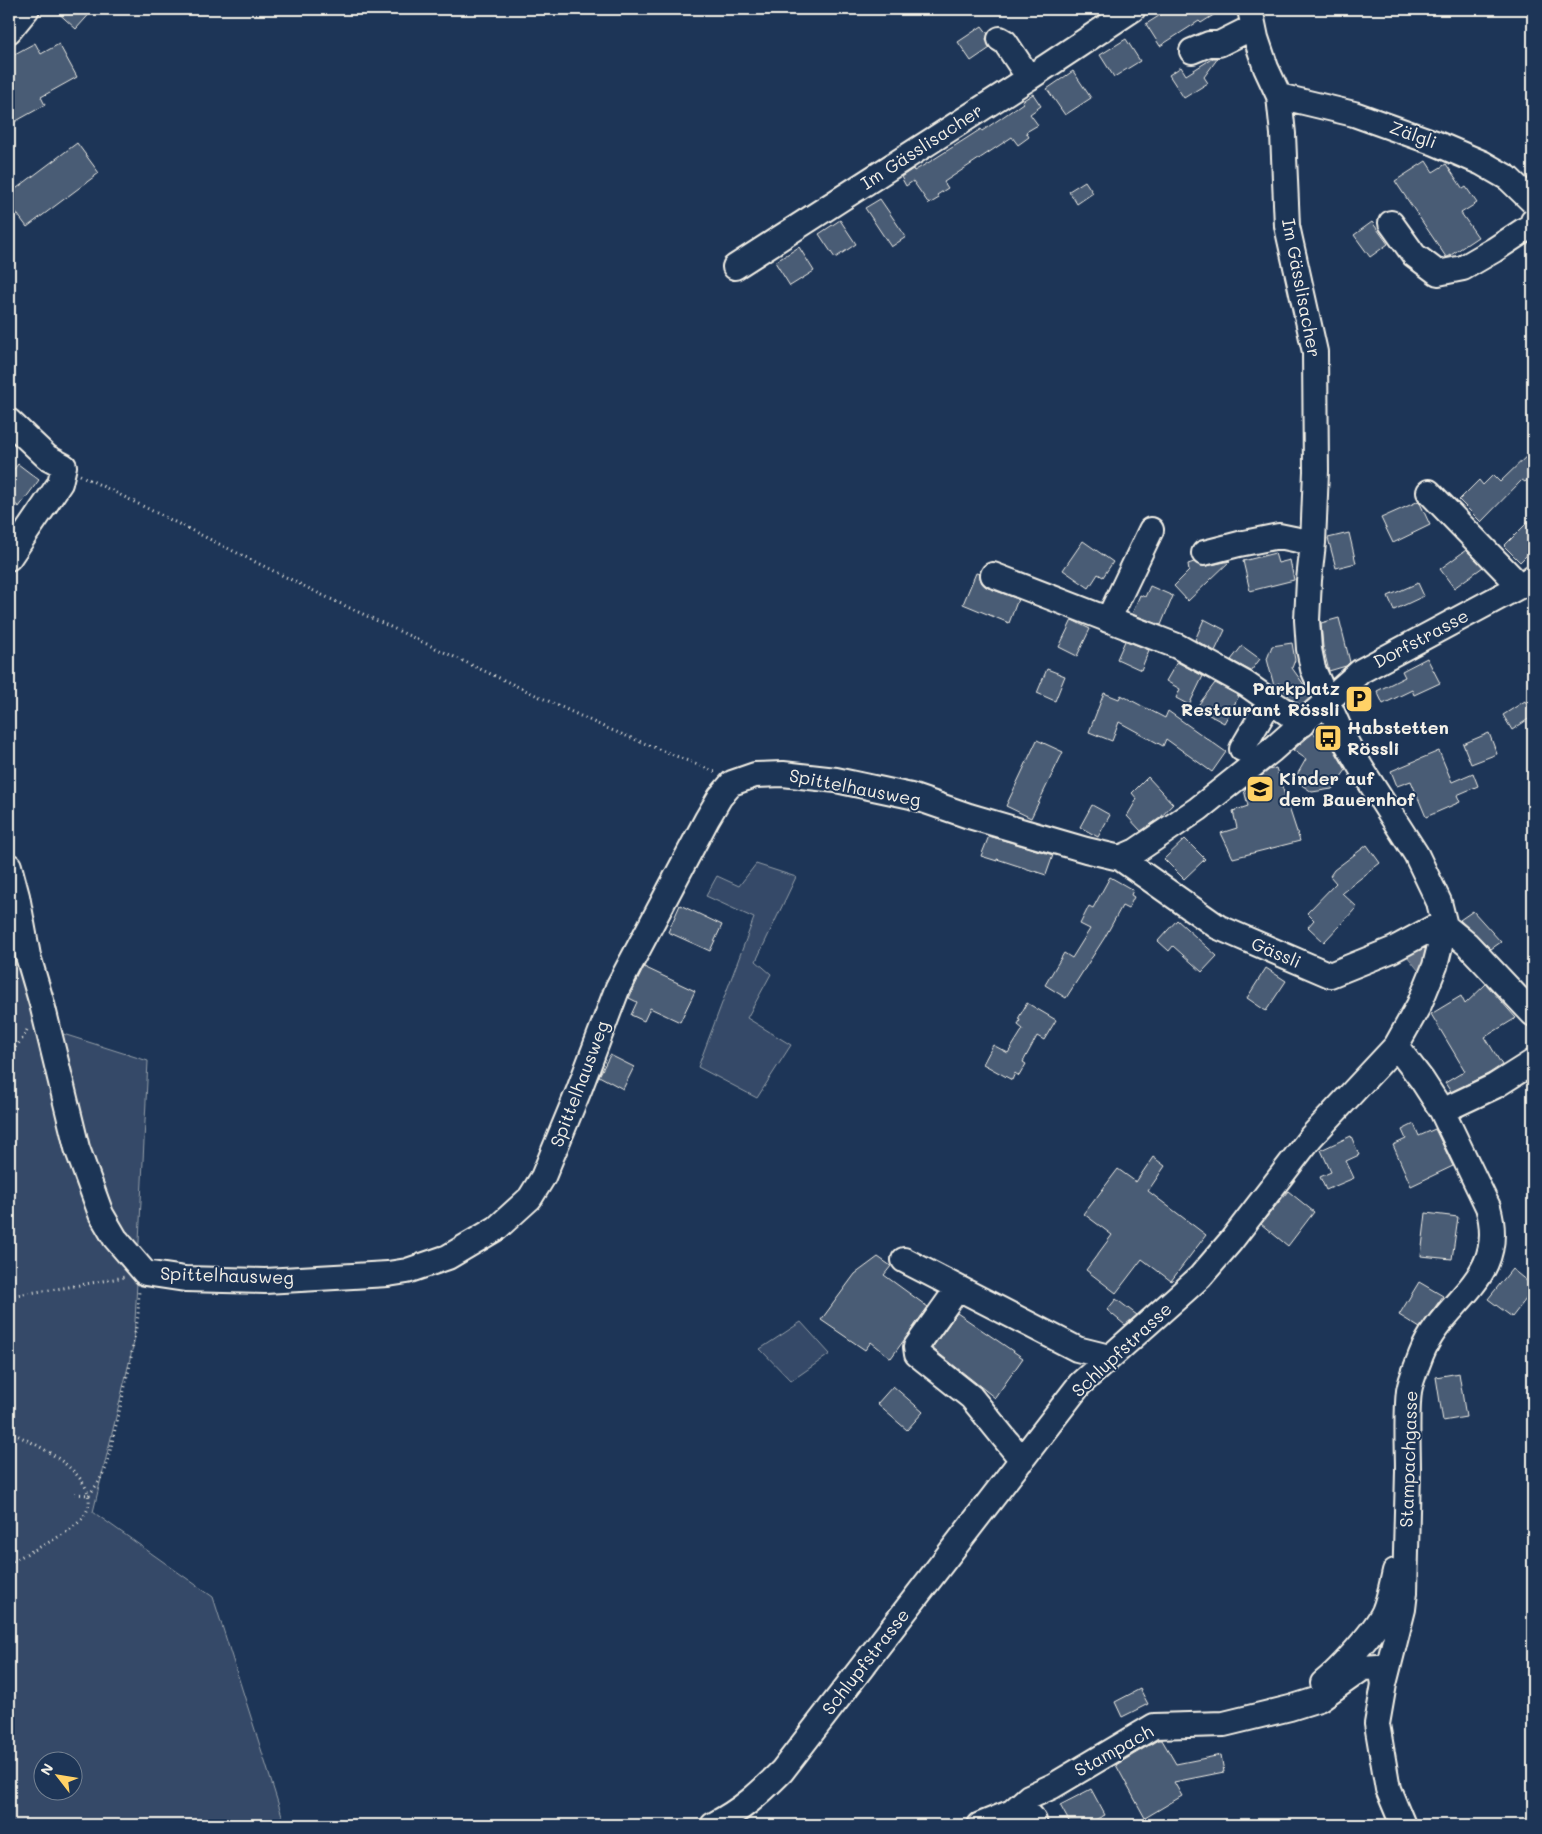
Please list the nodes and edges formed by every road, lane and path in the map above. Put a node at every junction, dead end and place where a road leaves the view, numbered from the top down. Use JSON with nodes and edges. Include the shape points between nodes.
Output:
{"nodes":[{"id":1,"x":27,"y":9,"type":"edge"},
{"id":2,"x":1133,"y":9,"type":"edge"},
{"id":3,"x":1252,"y":18,"type":"edge"},
{"id":4,"x":9,"y":32,"type":"edge"},
{"id":5,"x":1000,"y":39,"type":"dead end"},
{"id":6,"x":1192,"y":51,"type":"dead end"},
{"id":7,"x":1029,"y":78,"type":"junction"},
{"id":8,"x":1279,"y":96,"type":"junction"},
{"id":9,"x":1533,"y":202,"type":"edge"},
{"id":10,"x":1533,"y":221,"type":"edge"},
{"id":11,"x":1391,"y":223,"type":"dead end"},
{"id":12,"x":734,"y":267,"type":"dead end"},
{"id":13,"x":9,"y":422,"type":"edge"},
{"id":14,"x":64,"y":466,"type":"junction"},
{"id":15,"x":1429,"y":492,"type":"dead end"},
{"id":16,"x":1151,"y":530,"type":"dead end"},
{"id":17,"x":1313,"y":543,"type":"junction"},
{"id":18,"x":1204,"y":553,"type":"dead end"},
{"id":19,"x":9,"y":558,"type":"edge"},
{"id":20,"x":993,"y":575,"type":"dead end"},
{"id":21,"x":1527,"y":581,"type":"edge"},
{"id":22,"x":1108,"y":620,"type":"junction"},
{"id":23,"x":1270,"y":701,"type":"junction"},
{"id":24,"x":1328,"y":701,"type":"junction"},
{"id":25,"x":1303,"y":724,"type":"junction"},
{"id":26,"x":1242,"y":749,"type":"dead end"},
{"id":27,"x":732,"y":783,"type":"junction"},
{"id":28,"x":1120,"y":858,"type":"junction"},
{"id":29,"x":9,"y":866,"type":"edge"},
{"id":30,"x":1444,"y":926,"type":"junction"},
{"id":31,"x":1533,"y":1014,"type":"edge"},
{"id":32,"x":1396,"y":1046,"type":"junction"},
{"id":33,"x":1533,"y":1062,"type":"edge"},
{"id":34,"x":1442,"y":1111,"type":"junction"},
{"id":35,"x":904,"y":1260,"type":"dead end"},
{"id":36,"x":145,"y":1273,"type":"junction"},
{"id":37,"x":958,"y":1288,"type":"junction"},
{"id":38,"x":9,"y":1296,"type":"edge"},
{"id":39,"x":1109,"y":1357,"type":"junction"},
{"id":40,"x":9,"y":1432,"type":"edge"},
{"id":41,"x":1022,"y":1460,"type":"junction"},
{"id":42,"x":75,"y":1494,"type":"dead end"},
{"id":43,"x":89,"y":1495,"type":"junction"},
{"id":44,"x":1406,"y":1537,"type":"junction"},
{"id":45,"x":9,"y":1563,"type":"edge"},
{"id":46,"x":1384,"y":1684,"type":"junction"},
{"id":47,"x":1290,"y":1708,"type":"junction"},
{"id":48,"x":1012,"y":1812,"type":"junction"},
{"id":49,"x":713,"y":1825,"type":"edge"},
{"id":50,"x":980,"y":1825,"type":"edge"},
{"id":51,"x":1035,"y":1825,"type":"edge"},
{"id":52,"x":1403,"y":1825,"type":"edge"}],
"edges":[{"from":1,"to":4,"type":"street"},
{"from":2,"to":7,"type":"street","name":"Im Gässlisacher"},
{"from":3,"to":6,"type":"street","via":[[1219,44],[1209,44]]},
{"from":3,"to":8,"type":"street","name":"Im Gässlisacher","via":[[1266,68]]},
{"from":5,"to":7,"type":"street"},
{"from":7,"to":12,"type":"street","name":"Im Gässlisacher"},
{"from":8,"to":9,"type":"street","name":"Zälgli","via":[[1354,114],[1482,162],[1508,178]]},
{"from":8,"to":17,"type":"street","name":"Im Gässlisacher","via":[[1287,226],[1315,352]]},
{"from":10,"to":11,"type":"street","via":[[1532,225],[1463,268],[1438,273],[1414,255]]},
{"from":13,"to":14,"type":"street","via":[[48,457]]},
{"from":14,"to":19,"type":"street","via":[[60,483]]},
{"from":14,"to":27,"type":"path","via":[[329,598],[604,728],[714,771]]},
{"from":15,"to":21,"type":"street"},
{"from":16,"to":22,"type":"street"},
{"from":17,"to":18,"type":"street","via":[[1279,536]]},
{"from":17,"to":24,"type":"street","name":"Im Gässlisacher","via":[[1307,620],[1309,649],[1313,669]]},
{"from":20,"to":22,"type":"street"},
{"from":21,"to":24,"type":"street","name":"Dorfstrasse","via":[[1361,671]]},
{"from":22,"to":23,"type":"street","via":[[1177,646]]},
{"from":23,"to":25,"type":"street"},
{"from":23,"to":26,"type":"street"},
{"from":24,"to":25,"type":"street"},
{"from":24,"to":30,"type":"street","via":[[1360,768],[1416,854],[1438,902]]},
{"from":25,"to":28,"type":"street","via":[[1198,809],[1136,851]]},
{"from":27,"to":28,"type":"street","name":"Spittelhausweg","via":[[765,774],[836,780],[911,796]]},
{"from":27,"to":36,"type":"street","name":"Spittelhausweg","via":[[707,818],[618,986],[543,1177],[530,1198],[497,1228],[448,1257],[388,1274],[265,1281],[186,1279]]},
{"from":28,"to":30,"type":"street","name":"Gässli","via":[[1218,927],[1330,976]]},
{"from":29,"to":36,"type":"street","name":"Spittelhausweg","via":[[28,956],[77,1148],[102,1214],[115,1238]]},
{"from":30,"to":31,"type":"street","via":[[1467,944]]},
{"from":30,"to":32,"type":"street","name":"Schlupfstrasse","via":[[1430,981]]},
{"from":32,"to":34,"type":"street","name":"Stampachgasse"},
{"from":32,"to":39,"type":"street","name":"Schlupfstrasse","via":[[1311,1137],[1200,1276]]},
{"from":33,"to":34,"type":"street","via":[[1495,1086]]},
{"from":34,"to":44,"type":"street","name":"Stampachgasse","via":[[1488,1207],[1492,1245],[1476,1282],[1427,1341],[1409,1390]]},
{"from":35,"to":37,"type":"street"},
{"from":36,"to":38,"type":"path"},
{"from":36,"to":43,"type":"path","via":[[138,1293],[138,1316],[129,1369],[106,1468]]},
{"from":37,"to":39,"type":"street","via":[[1077,1349]]},
{"from":37,"to":41,"type":"street","via":[[916,1347],[917,1354],[971,1397]]},
{"from":39,"to":41,"type":"street","name":"Schlupfstrasse","via":[[1080,1384]]},
{"from":40,"to":43,"type":"path","via":[[39,1446],[77,1474]]},
{"from":41,"to":49,"type":"street","name":"Schlupfstrasse","via":[[782,1771],[756,1798]]},
{"from":42,"to":43,"type":"path"},
{"from":43,"to":45,"type":"path","via":[[88,1509],[78,1523]]},
{"from":44,"to":46,"type":"street","name":"Stampachgasse","via":[[1403,1609]]},
{"from":44,"to":47,"type":"street","name":"Stampach","via":[[1380,1620],[1326,1681]]},
{"from":46,"to":47,"type":"street","name":"Stampach","via":[[1378,1667],[1363,1668],[1319,1699]]},
{"from":46,"to":52,"type":"street","name":"Stampachgasse","via":[[1377,1724],[1388,1790]]},
{"from":47,"to":48,"type":"street","name":"Stampach","via":[[1224,1724],[1154,1726],[1029,1797]]},
{"from":48,"to":50,"type":"street","name":"Stampach"},
{"from":48,"to":51,"type":"street","via":[[1020,1811],[1032,1816]]}]}
